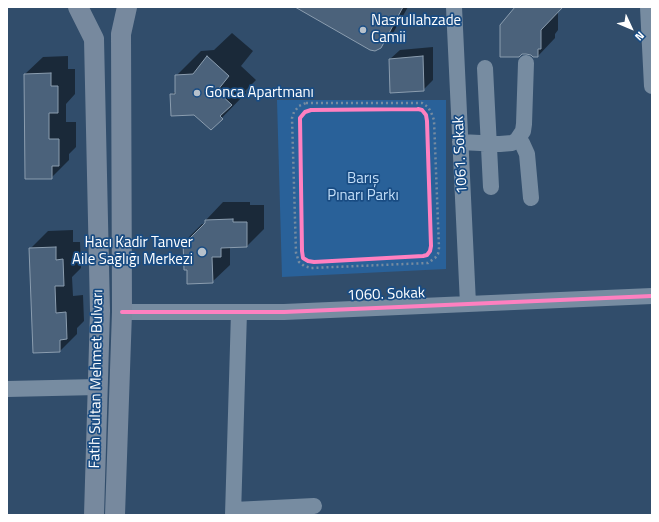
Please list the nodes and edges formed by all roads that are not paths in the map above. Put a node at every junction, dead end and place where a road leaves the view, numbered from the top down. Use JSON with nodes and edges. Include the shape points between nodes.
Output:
{"nodes":[{"id":1,"x":78,"y":7,"type":"edge"},
{"id":2,"x":127,"y":7,"type":"edge"},
{"id":3,"x":454,"y":7,"type":"edge"},
{"id":4,"x":648,"y":7,"type":"edge"},
{"id":5,"x":526,"y":62,"type":"dead end"},
{"id":6,"x":485,"y":68,"type":"dead end"},
{"id":7,"x":652,"y":86,"type":"edge"},
{"id":8,"x":517,"y":140,"type":"junction"},
{"id":9,"x":460,"y":142,"type":"junction"},
{"id":10,"x":488,"y":143,"type":"junction"},
{"id":11,"x":491,"y":187,"type":"dead end"},
{"id":12,"x":531,"y":198,"type":"dead end"},
{"id":13,"x":652,"y":296,"type":"edge"},
{"id":14,"x":468,"y":304,"type":"junction"},
{"id":15,"x":122,"y":312,"type":"junction"},
{"id":16,"x":239,"y":312,"type":"junction"},
{"id":17,"x":98,"y":387,"type":"junction"},
{"id":18,"x":7,"y":389,"type":"edge"},
{"id":19,"x":314,"y":506,"type":"dead end"},
{"id":20,"x":233,"y":512,"type":"edge"},
{"id":21,"x":94,"y":515,"type":"edge"},
{"id":22,"x":115,"y":515,"type":"edge"}],
"edges":[{"from":1,"to":17,"type":"main road","name":"Fatih Sultan Mehmet Bulvarı","via":[[94,39],[100,311]]},
{"from":2,"to":15,"type":"main road","name":"Fatih Sultan Mehmet Bulvarı","via":[[121,34]]},
{"from":3,"to":9,"type":"street","name":"1061. Sokak"},
{"from":4,"to":7,"type":"street"},
{"from":5,"to":8,"type":"street","via":[[524,124]]},
{"from":6,"to":10,"type":"street"},
{"from":8,"to":10,"type":"street","via":[[512,143]]},
{"from":8,"to":12,"type":"street","via":[[522,143],[527,154]]},
{"from":9,"to":10,"type":"street"},
{"from":9,"to":14,"type":"street","name":"1061. Sokak"},
{"from":10,"to":11,"type":"street"},
{"from":13,"to":14,"type":"street","name":"1060. Sokak"},
{"from":14,"to":16,"type":"street","name":"1060. Sokak"},
{"from":15,"to":16,"type":"street","name":"1060. Sokak"},
{"from":15,"to":22,"type":"main road","name":"Fatih Sultan Mehmet Bulvarı"},
{"from":16,"to":20,"type":"street"},
{"from":17,"to":18,"type":"street"},
{"from":17,"to":21,"type":"main road","name":"Fatih Sultan Mehmet Bulvarı"},
{"from":19,"to":20,"type":"street"}]}
